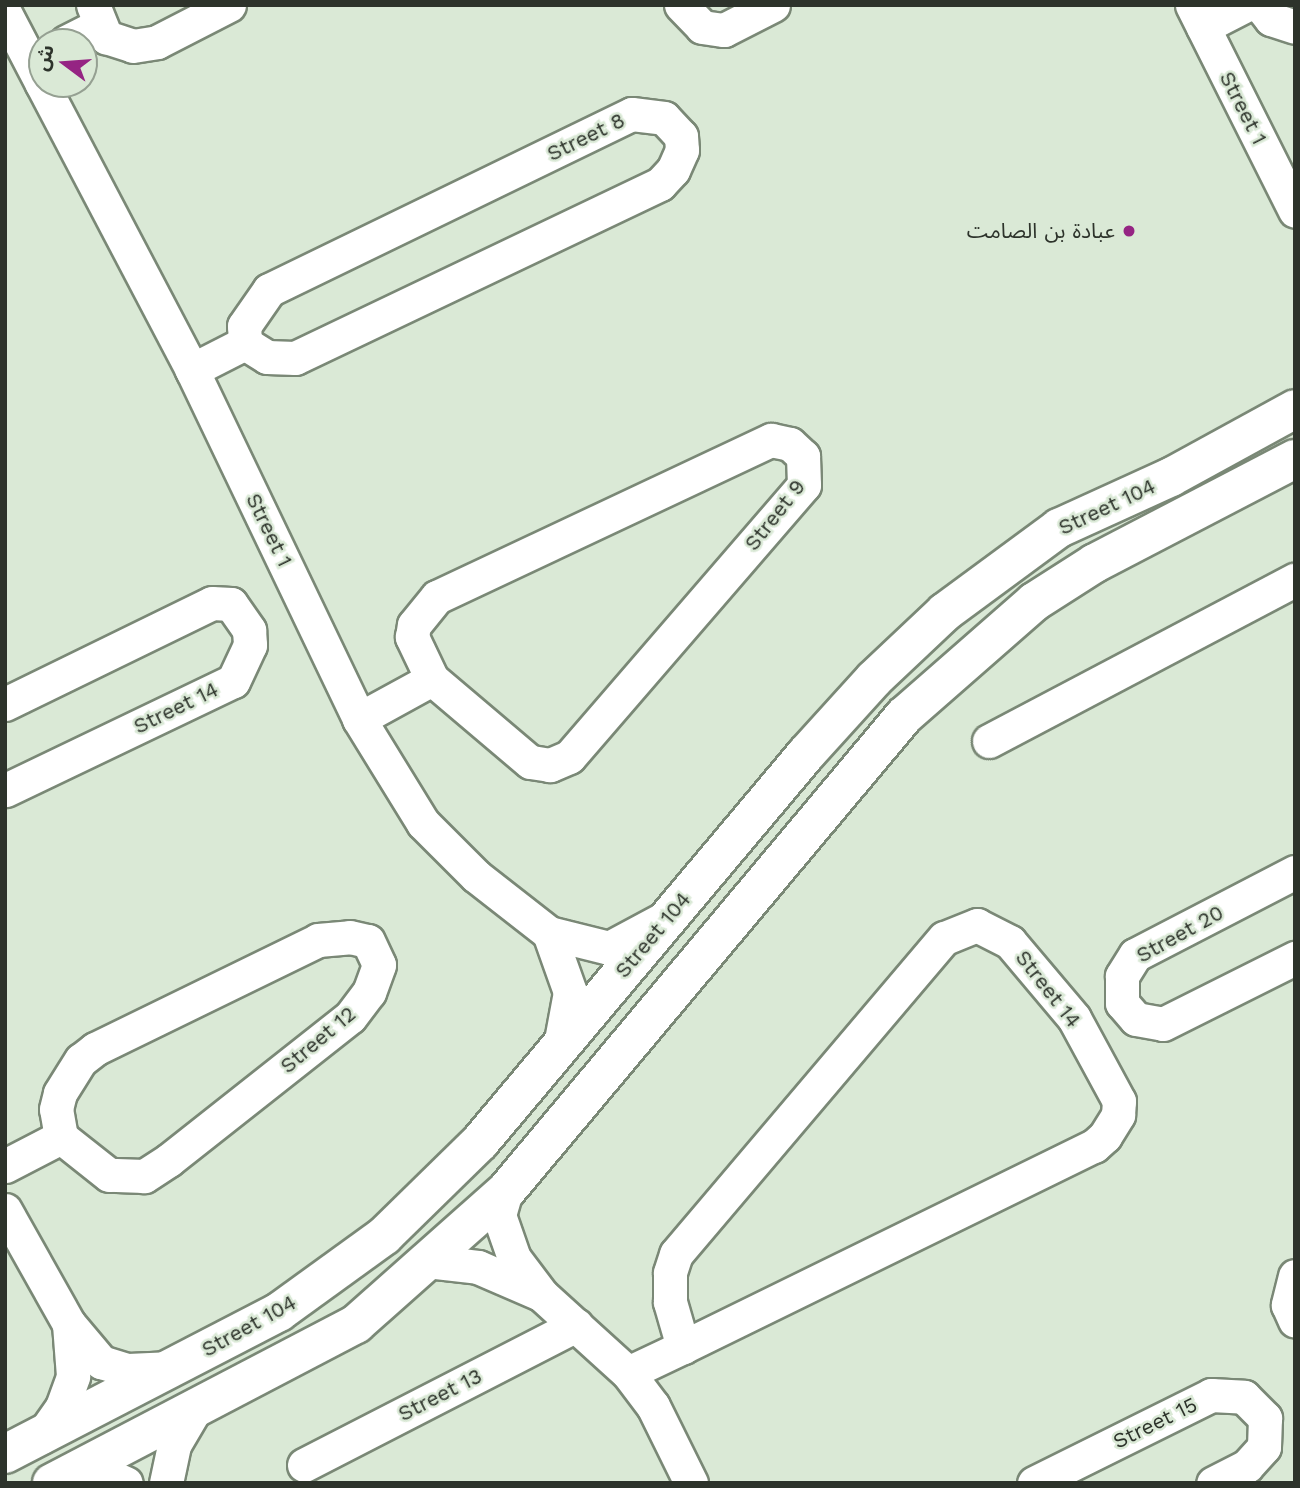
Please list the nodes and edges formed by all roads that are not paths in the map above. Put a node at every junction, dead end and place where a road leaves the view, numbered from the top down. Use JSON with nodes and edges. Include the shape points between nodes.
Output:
{"nodes":[{"id":1,"x":229,"y":5,"type":"edge"},
{"id":2,"x":681,"y":5,"type":"edge"},
{"id":3,"x":773,"y":5,"type":"edge"},
{"id":4,"x":1246,"y":5,"type":"edge"},
{"id":5,"x":1260,"y":5,"type":"edge"},
{"id":6,"x":5,"y":13,"type":"edge"},
{"id":7,"x":96,"y":16,"type":"edge"},
{"id":8,"x":1197,"y":16,"type":"edge"},
{"id":9,"x":1295,"y":27,"type":"edge"},
{"id":10,"x":82,"y":28,"type":"edge"},
{"id":11,"x":28,"y":52,"type":"edge"},
{"id":12,"x":53,"y":98,"type":"edge"},
{"id":13,"x":1295,"y":211,"type":"edge"},
{"id":14,"x":245,"y":343,"type":"junction"},
{"id":15,"x":192,"y":370,"type":"junction"},
{"id":16,"x":1295,"y":409,"type":"edge"},
{"id":17,"x":1291,"y":463,"type":"edge"},
{"id":18,"x":1295,"y":580,"type":"edge"},
{"id":19,"x":954,"y":605,"type":"junction"},
{"id":20,"x":981,"y":647,"type":"junction"},
{"id":21,"x":432,"y":678,"type":"junction"},
{"id":22,"x":5,"y":704,"type":"edge"},
{"id":23,"x":359,"y":719,"type":"junction"},
{"id":24,"x":989,"y":741,"type":"dead end"},
{"id":25,"x":806,"y":754,"type":"junction"},
{"id":26,"x":5,"y":790,"type":"edge"},
{"id":27,"x":841,"y":791,"type":"junction"},
{"id":28,"x":1295,"y":872,"type":"edge"},
{"id":29,"x":671,"y":915,"type":"junction"},
{"id":30,"x":549,"y":933,"type":"junction"},
{"id":31,"x":1295,"y":958,"type":"edge"},
{"id":32,"x":560,"y":1046,"type":"junction"},
{"id":33,"x":61,"y":1138,"type":"junction"},
{"id":34,"x":5,"y":1166,"type":"edge"},
{"id":35,"x":506,"y":1191,"type":"junction"},
{"id":36,"x":9,"y":1228,"type":"edge"},
{"id":37,"x":427,"y":1261,"type":"junction"},
{"id":38,"x":1295,"y":1276,"type":"edge"},
{"id":39,"x":542,"y":1295,"type":"junction"},
{"id":40,"x":1295,"y":1321,"type":"edge"},
{"id":41,"x":69,"y":1324,"type":"junction"},
{"id":42,"x":576,"y":1325,"type":"junction"},
{"id":43,"x":683,"y":1346,"type":"junction"},
{"id":44,"x":174,"y":1368,"type":"junction"},
{"id":45,"x":628,"y":1373,"type":"junction"},
{"id":46,"x":197,"y":1406,"type":"junction"},
{"id":47,"x":41,"y":1437,"type":"junction"},
{"id":48,"x":5,"y":1454,"type":"edge"},
{"id":49,"x":304,"y":1465,"type":"dead end"},
{"id":50,"x":65,"y":1476,"type":"edge"},
{"id":51,"x":126,"y":1483,"type":"edge"},
{"id":52,"x":166,"y":1483,"type":"edge"},
{"id":53,"x":691,"y":1483,"type":"edge"},
{"id":54,"x":1034,"y":1483,"type":"edge"},
{"id":55,"x":1213,"y":1483,"type":"edge"}],
"edges":[{"from":1,"to":7,"type":"street","via":[[157,42],[133,46],[106,37]]},
{"from":2,"to":3,"type":"street","via":[[702,27],[724,30]]},
{"from":4,"to":8,"type":"street"},
{"from":5,"to":9,"type":"street","via":[[1271,19]]},
{"from":6,"to":11,"type":"street","name":"Street 1"},
{"from":7,"to":10,"type":"street"},
{"from":8,"to":13,"type":"street","name":"Street 1"},
{"from":12,"to":15,"type":"street","name":"Street 1"},
{"from":14,"to":14,"type":"street","name":"Street 8","via":[[267,357],[295,358],[660,184],[682,150],[681,136],[664,118],[632,114],[269,290],[244,326]]},
{"from":14,"to":15,"type":"street"},
{"from":15,"to":23,"type":"street","name":"Street 1"},
{"from":16,"to":19,"type":"street","name":"Street 104","via":[[1171,477],[1059,528]]},
{"from":17,"to":20,"type":"street","name":"Street 104","via":[[1096,563],[1034,602]]},
{"from":18,"to":24,"type":"street"},
{"from":19,"to":20,"type":"street","via":[[953,617],[960,632]]},
{"from":19,"to":25,"type":"street","name":"Street 104","via":[[874,679]]},
{"from":20,"to":27,"type":"street","name":"Street 104","via":[[904,716]]},
{"from":21,"to":21,"type":"street","name":"Street 9","via":[[530,762],[550,765],[569,757],[804,485],[803,456],[790,444],[771,440],[437,597],[418,618],[412,637]]},
{"from":21,"to":23,"type":"street"},
{"from":22,"to":26,"type":"street","name":"Street 14","via":[[212,603],[231,604],[249,630],[250,645],[233,681]]},
{"from":23,"to":30,"type":"street","name":"Street 1","via":[[423,822],[476,876]]},
{"from":25,"to":27,"type":"street","via":[[834,764]]},
{"from":25,"to":29,"type":"street","name":"Street 104"},
{"from":27,"to":35,"type":"street","name":"Street 104"},
{"from":28,"to":31,"type":"street","name":"Street 20","via":[[1135,955],[1122,976],[1122,1003],[1136,1019],[1163,1024]]},
{"from":29,"to":30,"type":"street","name":"Street 1","via":[[609,948]]},
{"from":29,"to":32,"type":"street","name":"Street 104"},
{"from":30,"to":32,"type":"street","via":[[570,992]]},
{"from":32,"to":44,"type":"street","name":"Street 104","via":[[480,1142],[384,1236],[279,1312]]},
{"from":33,"to":33,"type":"street","name":"Street 12","via":[[108,1175],[144,1176],[351,1017],[376,978],[376,952],[368,941],[350,937],[318,940],[95,1049],[81,1060],[60,1093],[56,1109]]},
{"from":33,"to":34,"type":"street"},
{"from":35,"to":37,"type":"street","name":"Street 104"},
{"from":35,"to":39,"type":"street","via":[[499,1215],[502,1232],[514,1258]]},
{"from":36,"to":41,"type":"street"},
{"from":37,"to":39,"type":"street","via":[[478,1267]]},
{"from":37,"to":46,"type":"street","name":"Street 104","via":[[356,1324]]},
{"from":38,"to":40,"type":"street","via":[[1287,1305]]},
{"from":39,"to":42,"type":"street"},
{"from":41,"to":44,"type":"street","via":[[101,1362],[115,1368]]},
{"from":41,"to":47,"type":"street","via":[[73,1376],[62,1408]]},
{"from":42,"to":45,"type":"street"},
{"from":42,"to":49,"type":"street","name":"Street 13"},
{"from":43,"to":43,"type":"street","name":"Street 14","via":[[1094,1146],[1105,1136],[1118,1115],[1119,1101],[1074,1018],[1010,942],[977,925],[944,938],[676,1254],[670,1273],[670,1302]]},
{"from":43,"to":45,"type":"street","name":"Street 14"},
{"from":44,"to":47,"type":"street","name":"Street 104"},
{"from":45,"to":53,"type":"street","via":[[653,1406]]},
{"from":46,"to":50,"type":"street","name":"Street 104"},
{"from":46,"to":52,"type":"street","via":[[174,1445]]},
{"from":47,"to":48,"type":"street","name":"Street 104"},
{"from":50,"to":51,"type":"street","via":[[101,1472]]},
{"from":54,"to":55,"type":"street","name":"Street 15","via":[[1211,1395],[1244,1397],[1265,1418],[1264,1447],[1247,1466]]}]}
